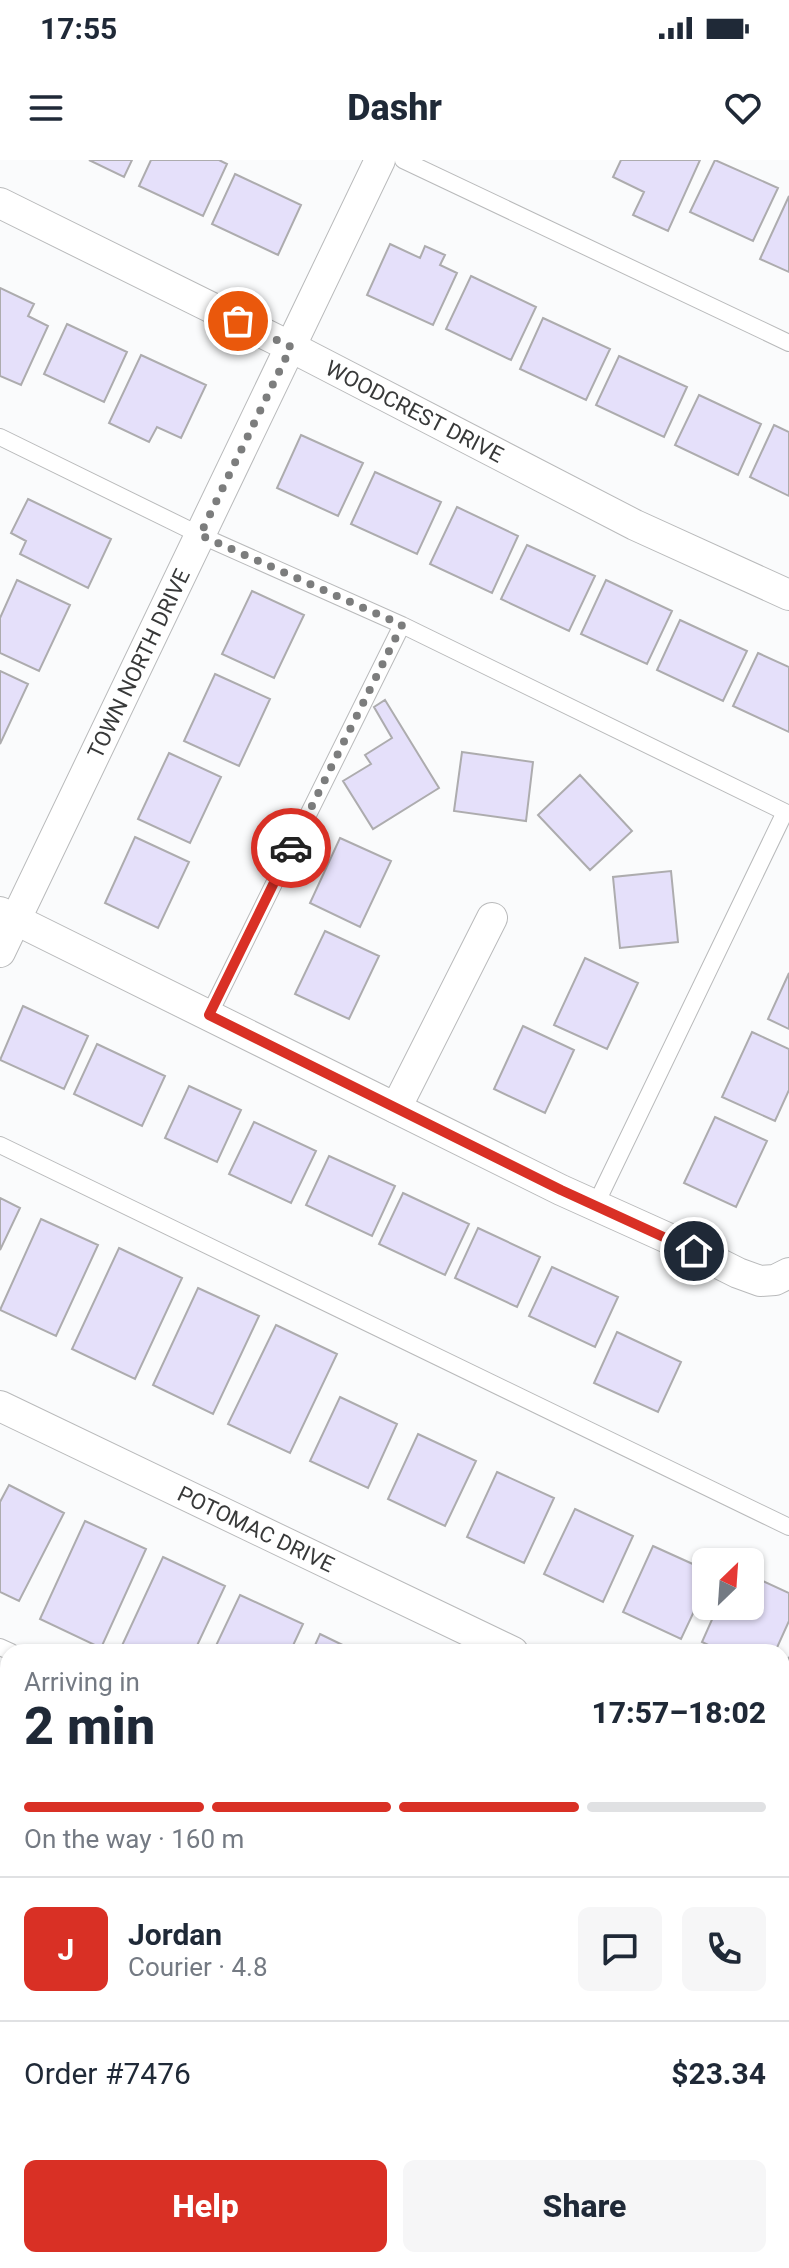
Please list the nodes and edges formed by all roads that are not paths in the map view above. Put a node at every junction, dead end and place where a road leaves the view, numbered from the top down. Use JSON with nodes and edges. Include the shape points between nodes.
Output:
{"nodes":[{"id":1,"x":380,"y":160,"type":"edge"},
{"id":2,"x":403,"y":160,"type":"edge"},
{"id":3,"x":0,"y":203,"type":"edge"},
{"id":4,"x":789,"y":343,"type":"edge"},
{"id":5,"x":291,"y":347,"type":"junction"},
{"id":6,"x":1,"y":441,"type":"edge"},
{"id":7,"x":200,"y":535,"type":"junction"},
{"id":8,"x":789,"y":595,"type":"edge"},
{"id":9,"x":402,"y":625,"type":"junction"},
{"id":10,"x":787,"y":813,"type":"edge"},
{"id":11,"x":8,"y":916,"type":"edge"},
{"id":12,"x":492,"y":918,"type":"dead end"},
{"id":13,"x":0,"y":952,"type":"edge"},
{"id":14,"x":209,"y":1015,"type":"junction"},
{"id":15,"x":396,"y":1108,"type":"junction"},
{"id":16,"x":0,"y":1145,"type":"edge"},
{"id":17,"x":595,"y":1206,"type":"junction"},
{"id":18,"x":789,"y":1273,"type":"edge"},
{"id":19,"x":0,"y":1406,"type":"edge"},
{"id":20,"x":789,"y":1527,"type":"edge"},
{"id":21,"x":496,"y":1644,"type":"edge"}],
"edges":[{"from":1,"to":5,"type":"street","name":"TOWN NORTH DRIVE"},
{"from":2,"to":4,"type":"lane"},
{"from":3,"to":5,"type":"street","name":"WOODCREST DRIVE"},
{"from":5,"to":7,"type":"street","name":"TOWN NORTH DRIVE"},
{"from":5,"to":8,"type":"street","name":"WOODCREST DRIVE","via":[[635,525]]},
{"from":6,"to":7,"type":"lane"},
{"from":7,"to":9,"type":"lane"},
{"from":7,"to":11,"type":"street","name":"TOWN NORTH DRIVE"},
{"from":9,"to":10,"type":"lane"},
{"from":9,"to":14,"type":"lane"},
{"from":10,"to":17,"type":"lane"},
{"from":11,"to":13,"type":"street","name":"TOWN NORTH DRIVE"},
{"from":11,"to":14,"type":"street"},
{"from":12,"to":15,"type":"street"},
{"from":14,"to":15,"type":"street"},
{"from":15,"to":17,"type":"street"},
{"from":16,"to":20,"type":"lane"},
{"from":17,"to":18,"type":"street","via":[[760,1281]]},
{"from":19,"to":21,"type":"street","name":"POTOMAC DRIVE"}]}
